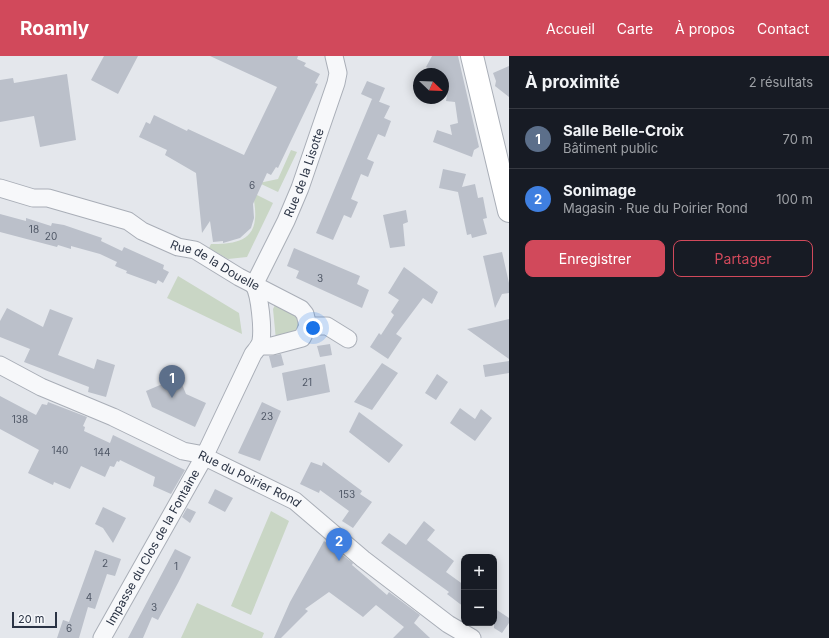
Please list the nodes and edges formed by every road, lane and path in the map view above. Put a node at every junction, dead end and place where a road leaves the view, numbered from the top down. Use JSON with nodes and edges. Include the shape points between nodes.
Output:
{"nodes":[{"id":1,"x":334,"y":56,"type":"edge"},
{"id":2,"x":472,"y":56,"type":"edge"},
{"id":3,"x":0,"y":188,"type":"edge"},
{"id":4,"x":509,"y":211,"type":"edge"},
{"id":5,"x":254,"y":285,"type":"junction"},
{"id":6,"x":308,"y":326,"type":"junction"},
{"id":7,"x":348,"y":339,"type":"dead end"},
{"id":8,"x":259,"y":346,"type":"junction"},
{"id":9,"x":0,"y":365,"type":"edge"},
{"id":10,"x":204,"y":457,"type":"junction"},
{"id":11,"x":469,"y":637,"type":"edge"},
{"id":12,"x":102,"y":638,"type":"edge"}],
"edges":[{"from":1,"to":5,"type":"street","name":"Rue de la Lisotte","via":[[338,73],[323,121],[286,221]]},
{"from":2,"to":4,"type":"main road"},
{"from":3,"to":5,"type":"street","name":"Rue de la Douelle","via":[[33,198],[48,198],[128,221],[142,231],[178,247],[195,250]]},
{"from":5,"to":6,"type":"street","via":[[301,309]]},
{"from":5,"to":8,"type":"street","name":"Rue de la Douelle","via":[[258,293],[261,330]]},
{"from":6,"to":7,"type":"street","via":[[326,326]]},
{"from":6,"to":8,"type":"street","via":[[298,340]]},
{"from":8,"to":10,"type":"street","name":"Rue de la Douelle"},
{"from":9,"to":10,"type":"street","name":"Rue du Poirier Rond","via":[[41,387],[113,417],[183,451]]},
{"from":10,"to":11,"type":"street","name":"Rue du Poirier Rond","via":[[295,501],[363,559]]},
{"from":10,"to":12,"type":"street","name":"Impasse du Clos de la Fontaine"}]}
